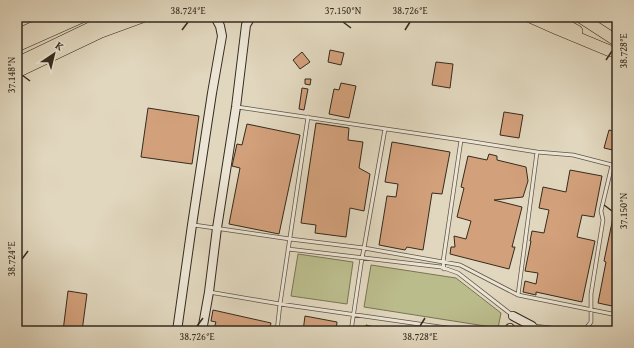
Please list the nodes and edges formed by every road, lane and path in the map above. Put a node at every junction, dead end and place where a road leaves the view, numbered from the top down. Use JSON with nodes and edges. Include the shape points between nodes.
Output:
{"nodes":[{"id":1,"x":56,"y":17,"type":"edge"},
{"id":2,"x":82,"y":17,"type":"edge"},
{"id":3,"x":117,"y":17,"type":"edge"},
{"id":4,"x":142,"y":17,"type":"edge"},
{"id":5,"x":215,"y":17,"type":"edge"},
{"id":6,"x":251,"y":17,"type":"edge"},
{"id":7,"x":530,"y":17,"type":"edge"},
{"id":8,"x":552,"y":17,"type":"edge"},
{"id":9,"x":580,"y":17,"type":"edge"},
{"id":10,"x":589,"y":17,"type":"edge"},
{"id":11,"x":17,"y":35,"type":"edge"},
{"id":12,"x":617,"y":40,"type":"edge"},
{"id":13,"x":17,"y":46,"type":"edge"},
{"id":14,"x":613,"y":53,"type":"edge"},
{"id":15,"x":17,"y":63,"type":"edge"},
{"id":16,"x":17,"y":72,"type":"edge"},
{"id":17,"x":236,"y":107,"type":"junction"},
{"id":18,"x":308,"y":117,"type":"junction"},
{"id":19,"x":386,"y":129,"type":"junction"},
{"id":20,"x":461,"y":140,"type":"junction"},
{"id":21,"x":537,"y":152,"type":"junction"},
{"id":22,"x":192,"y":225,"type":"junction"},
{"id":23,"x":217,"y":228,"type":"junction"},
{"id":24,"x":290,"y":239,"type":"junction"},
{"id":25,"x":364,"y":248,"type":"junction"},
{"id":26,"x":288,"y":249,"type":"junction"},
{"id":27,"x":362,"y":258,"type":"junction"},
{"id":28,"x":443,"y":262,"type":"junction"},
{"id":29,"x":444,"y":269,"type":"junction"},
{"id":30,"x":209,"y":292,"type":"junction"},
{"id":31,"x":518,"y":295,"type":"junction"},
{"id":32,"x":280,"y":304,"type":"junction"},
{"id":33,"x":591,"y":310,"type":"junction"},
{"id":34,"x":353,"y":315,"type":"junction"},
{"id":35,"x":617,"y":315,"type":"edge"},
{"id":36,"x":513,"y":316,"type":"joint"},
{"id":37,"x":436,"y":326,"type":"junction"},
{"id":38,"x":534,"y":329,"type":"edge"},
{"id":39,"x":177,"y":331,"type":"edge"},
{"id":40,"x":202,"y":331,"type":"edge"},
{"id":41,"x":277,"y":331,"type":"edge"},
{"id":42,"x":351,"y":331,"type":"edge"},
{"id":43,"x":436,"y":331,"type":"edge"},
{"id":44,"x":468,"y":331,"type":"edge"},
{"id":45,"x":576,"y":331,"type":"edge"},
{"id":46,"x":584,"y":331,"type":"edge"}],
"edges":[{"from":1,"to":11,"type":"highway"},
{"from":2,"to":13,"type":"highway"},
{"from":3,"to":15,"type":"highway"},
{"from":4,"to":16,"type":"highway","via":[[101,32]]},
{"from":5,"to":22,"type":"street","via":[[222,36]]},
{"from":6,"to":17,"type":"street","via":[[246,25]]},
{"from":7,"to":14,"type":"highway"},
{"from":8,"to":14,"type":"highway"},
{"from":9,"to":12,"type":"highway"},
{"from":10,"to":12,"type":"highway"},
{"from":17,"to":18,"type":"lane"},
{"from":17,"to":23,"type":"street"},
{"from":18,"to":19,"type":"lane"},
{"from":18,"to":24,"type":"lane"},
{"from":19,"to":20,"type":"lane"},
{"from":19,"to":25,"type":"lane"},
{"from":20,"to":21,"type":"lane"},
{"from":20,"to":28,"type":"lane"},
{"from":21,"to":31,"type":"lane"},
{"from":21,"to":33,"type":"lane","via":[[573,155],[612,165],[602,211]]},
{"from":22,"to":23,"type":"lane"},
{"from":22,"to":39,"type":"street"},
{"from":23,"to":24,"type":"lane"},
{"from":23,"to":30,"type":"street"},
{"from":24,"to":25,"type":"lane"},
{"from":24,"to":26,"type":"lane"},
{"from":25,"to":27,"type":"lane"},
{"from":25,"to":28,"type":"lane"},
{"from":26,"to":27,"type":"lane"},
{"from":26,"to":32,"type":"lane"},
{"from":27,"to":29,"type":"lane"},
{"from":27,"to":34,"type":"lane"},
{"from":28,"to":29,"type":"lane"},
{"from":28,"to":31,"type":"lane","via":[[460,265]]},
{"from":29,"to":36,"type":"lane","via":[[458,273]]},
{"from":30,"to":32,"type":"lane"},
{"from":30,"to":40,"type":"street"},
{"from":31,"to":33,"type":"lane"},
{"from":32,"to":34,"type":"lane"},
{"from":32,"to":41,"type":"lane"},
{"from":33,"to":35,"type":"lane"},
{"from":33,"to":46,"type":"lane","via":[[591,322]]},
{"from":34,"to":37,"type":"lane"},
{"from":34,"to":42,"type":"lane"},
{"from":36,"to":38,"type":"street"},
{"from":37,"to":43,"type":"lane"},
{"from":37,"to":44,"type":"lane"},
{"from":38,"to":45,"type":"lane"}]}
